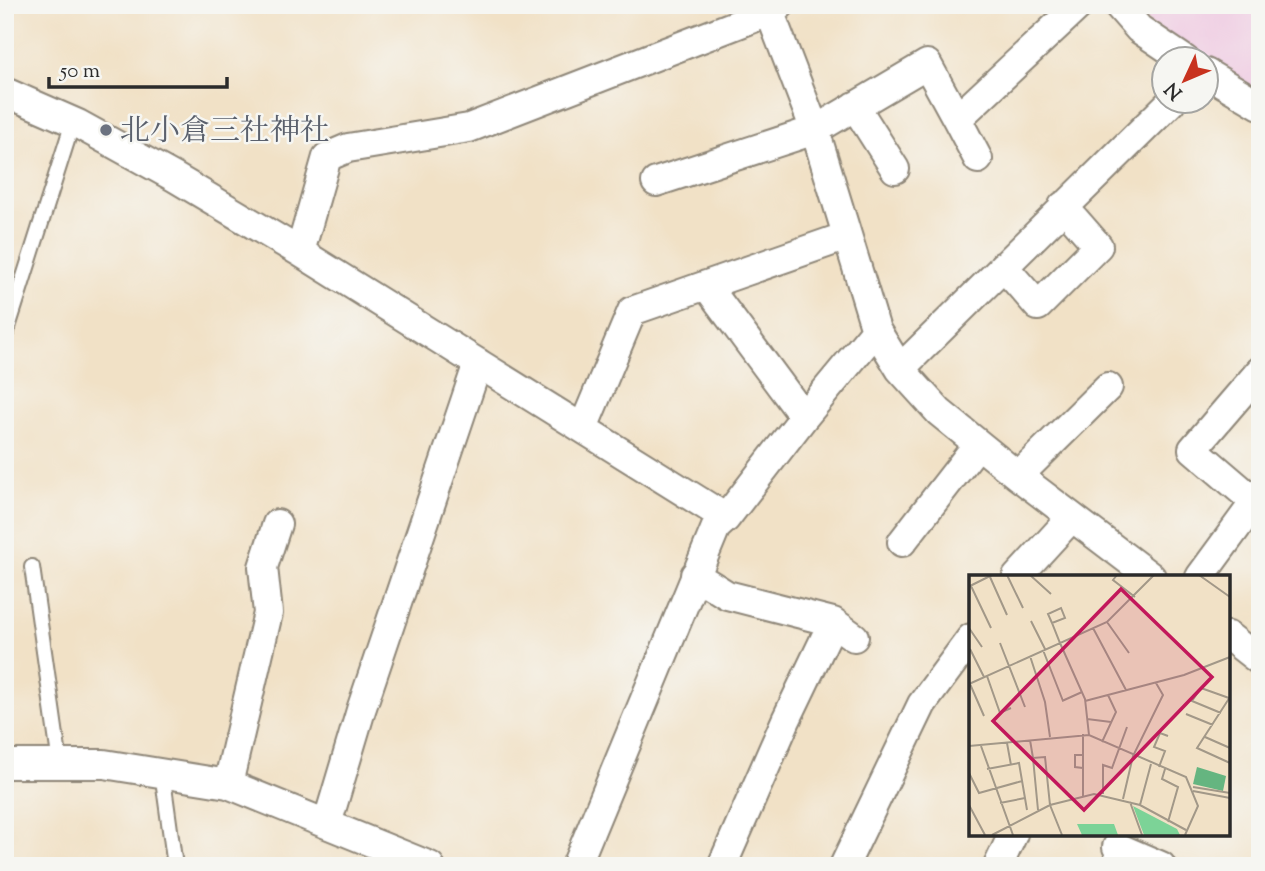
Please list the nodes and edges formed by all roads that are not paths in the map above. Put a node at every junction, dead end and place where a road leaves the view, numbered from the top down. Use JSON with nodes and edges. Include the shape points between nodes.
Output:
{"nodes":[{"id":1,"x":1079,"y":5,"type":"edge"},
{"id":2,"x":1118,"y":5,"type":"edge"},
{"id":3,"x":772,"y":8,"type":"edge"},
{"id":4,"x":1164,"y":46,"type":"edge"},
{"id":5,"x":1220,"y":81,"type":"edge"},
{"id":6,"x":5,"y":92,"type":"edge"},
{"id":7,"x":1260,"y":105,"type":"edge"},
{"id":8,"x":855,"y":106,"type":"junction"},
{"id":9,"x":1156,"y":116,"type":"edge"},
{"id":10,"x":957,"y":119,"type":"junction"},
{"id":11,"x":73,"y":122,"type":"junction"},
{"id":12,"x":815,"y":130,"type":"junction"},
{"id":13,"x":978,"y":159,"type":"dead end"},
{"id":14,"x":895,"y":169,"type":"dead end"},
{"id":15,"x":656,"y":182,"type":"dead end"},
{"id":16,"x":1063,"y":206,"type":"junction"},
{"id":17,"x":848,"y":236,"type":"junction"},
{"id":18,"x":300,"y":252,"type":"junction"},
{"id":19,"x":1003,"y":266,"type":"junction"},
{"id":20,"x":706,"y":285,"type":"junction"},
{"id":21,"x":876,"y":330,"type":"junction"},
{"id":22,"x":5,"y":337,"type":"edge"},
{"id":23,"x":478,"y":363,"type":"junction"},
{"id":24,"x":900,"y":369,"type":"junction"},
{"id":25,"x":1260,"y":371,"type":"edge"},
{"id":26,"x":1108,"y":387,"type":"dead end"},
{"id":27,"x":804,"y":417,"type":"junction"},
{"id":28,"x":583,"y":428,"type":"junction"},
{"id":29,"x":978,"y":444,"type":"junction"},
{"id":30,"x":1018,"y":476,"type":"junction"},
{"id":31,"x":1258,"y":504,"type":"edge"},
{"id":32,"x":1072,"y":517,"type":"junction"},
{"id":33,"x":726,"y":518,"type":"junction"},
{"id":34,"x":277,"y":524,"type":"dead end"},
{"id":35,"x":902,"y":542,"type":"dead end"},
{"id":36,"x":32,"y":567,"type":"dead end"},
{"id":37,"x":695,"y":575,"type":"junction"},
{"id":38,"x":1019,"y":575,"type":"edge"},
{"id":39,"x":1148,"y":575,"type":"edge"},
{"id":40,"x":1202,"y":575,"type":"edge"},
{"id":41,"x":1230,"y":638,"type":"edge"},
{"id":42,"x":969,"y":641,"type":"edge"},
{"id":43,"x":1260,"y":661,"type":"edge"},
{"id":44,"x":5,"y":764,"type":"edge"},
{"id":45,"x":60,"y":764,"type":"junction"},
{"id":46,"x":162,"y":772,"type":"junction"},
{"id":47,"x":228,"y":783,"type":"junction"},
{"id":48,"x":327,"y":824,"type":"junction"},
{"id":49,"x":1012,"y":836,"type":"edge"},
{"id":50,"x":1117,"y":847,"type":"dead end"},
{"id":51,"x":175,"y":866,"type":"edge"},
{"id":52,"x":430,"y":866,"type":"edge"},
{"id":53,"x":576,"y":866,"type":"edge"},
{"id":54,"x":722,"y":866,"type":"edge"},
{"id":55,"x":844,"y":866,"type":"edge"},
{"id":56,"x":998,"y":866,"type":"edge"},
{"id":57,"x":1161,"y":866,"type":"edge"}],
"edges":[{"from":1,"to":10,"type":"street"},
{"from":2,"to":4,"type":"street","via":[[1139,29]]},
{"from":3,"to":12,"type":"street"},
{"from":3,"to":18,"type":"street","via":[[469,128],[348,148],[327,157]]},
{"from":5,"to":7,"type":"street"},
{"from":6,"to":11,"type":"street"},
{"from":8,"to":10,"type":"street","via":[[927,64]]},
{"from":8,"to":12,"type":"street"},
{"from":8,"to":14,"type":"street"},
{"from":9,"to":16,"type":"street"},
{"from":10,"to":13,"type":"street"},
{"from":11,"to":18,"type":"street"},
{"from":11,"to":22,"type":"lane"},
{"from":12,"to":15,"type":"street"},
{"from":12,"to":17,"type":"street"},
{"from":16,"to":19,"type":"street"},
{"from":16,"to":19,"type":"street","via":[[1098,246],[1038,306]]},
{"from":17,"to":20,"type":"street"},
{"from":17,"to":21,"type":"street"},
{"from":18,"to":23,"type":"street"},
{"from":19,"to":24,"type":"street"},
{"from":20,"to":27,"type":"street"},
{"from":20,"to":28,"type":"street","via":[[632,311]]},
{"from":21,"to":24,"type":"street"},
{"from":21,"to":27,"type":"street"},
{"from":23,"to":28,"type":"street"},
{"from":23,"to":48,"type":"street"},
{"from":24,"to":29,"type":"street","via":[[939,412]]},
{"from":25,"to":31,"type":"street","via":[[1193,449]]},
{"from":26,"to":30,"type":"street"},
{"from":27,"to":33,"type":"street"},
{"from":28,"to":33,"type":"street"},
{"from":29,"to":30,"type":"street"},
{"from":29,"to":35,"type":"street"},
{"from":30,"to":32,"type":"street"},
{"from":31,"to":40,"type":"street"},
{"from":32,"to":38,"type":"street"},
{"from":32,"to":39,"type":"street"},
{"from":33,"to":37,"type":"street","via":[[716,527]]},
{"from":34,"to":47,"type":"street","via":[[263,567],[268,613]]},
{"from":36,"to":45,"type":"lane"},
{"from":37,"to":53,"type":"street"},
{"from":37,"to":54,"type":"street","via":[[727,596],[843,630],[786,720]]},
{"from":41,"to":43,"type":"street"},
{"from":42,"to":55,"type":"street","via":[[922,704]]},
{"from":44,"to":45,"type":"street"},
{"from":45,"to":46,"type":"street"},
{"from":46,"to":47,"type":"street"},
{"from":46,"to":51,"type":"lane"},
{"from":47,"to":48,"type":"street"},
{"from":48,"to":52,"type":"street"},
{"from":49,"to":56,"type":"street"},
{"from":50,"to":57,"type":"street"}]}
